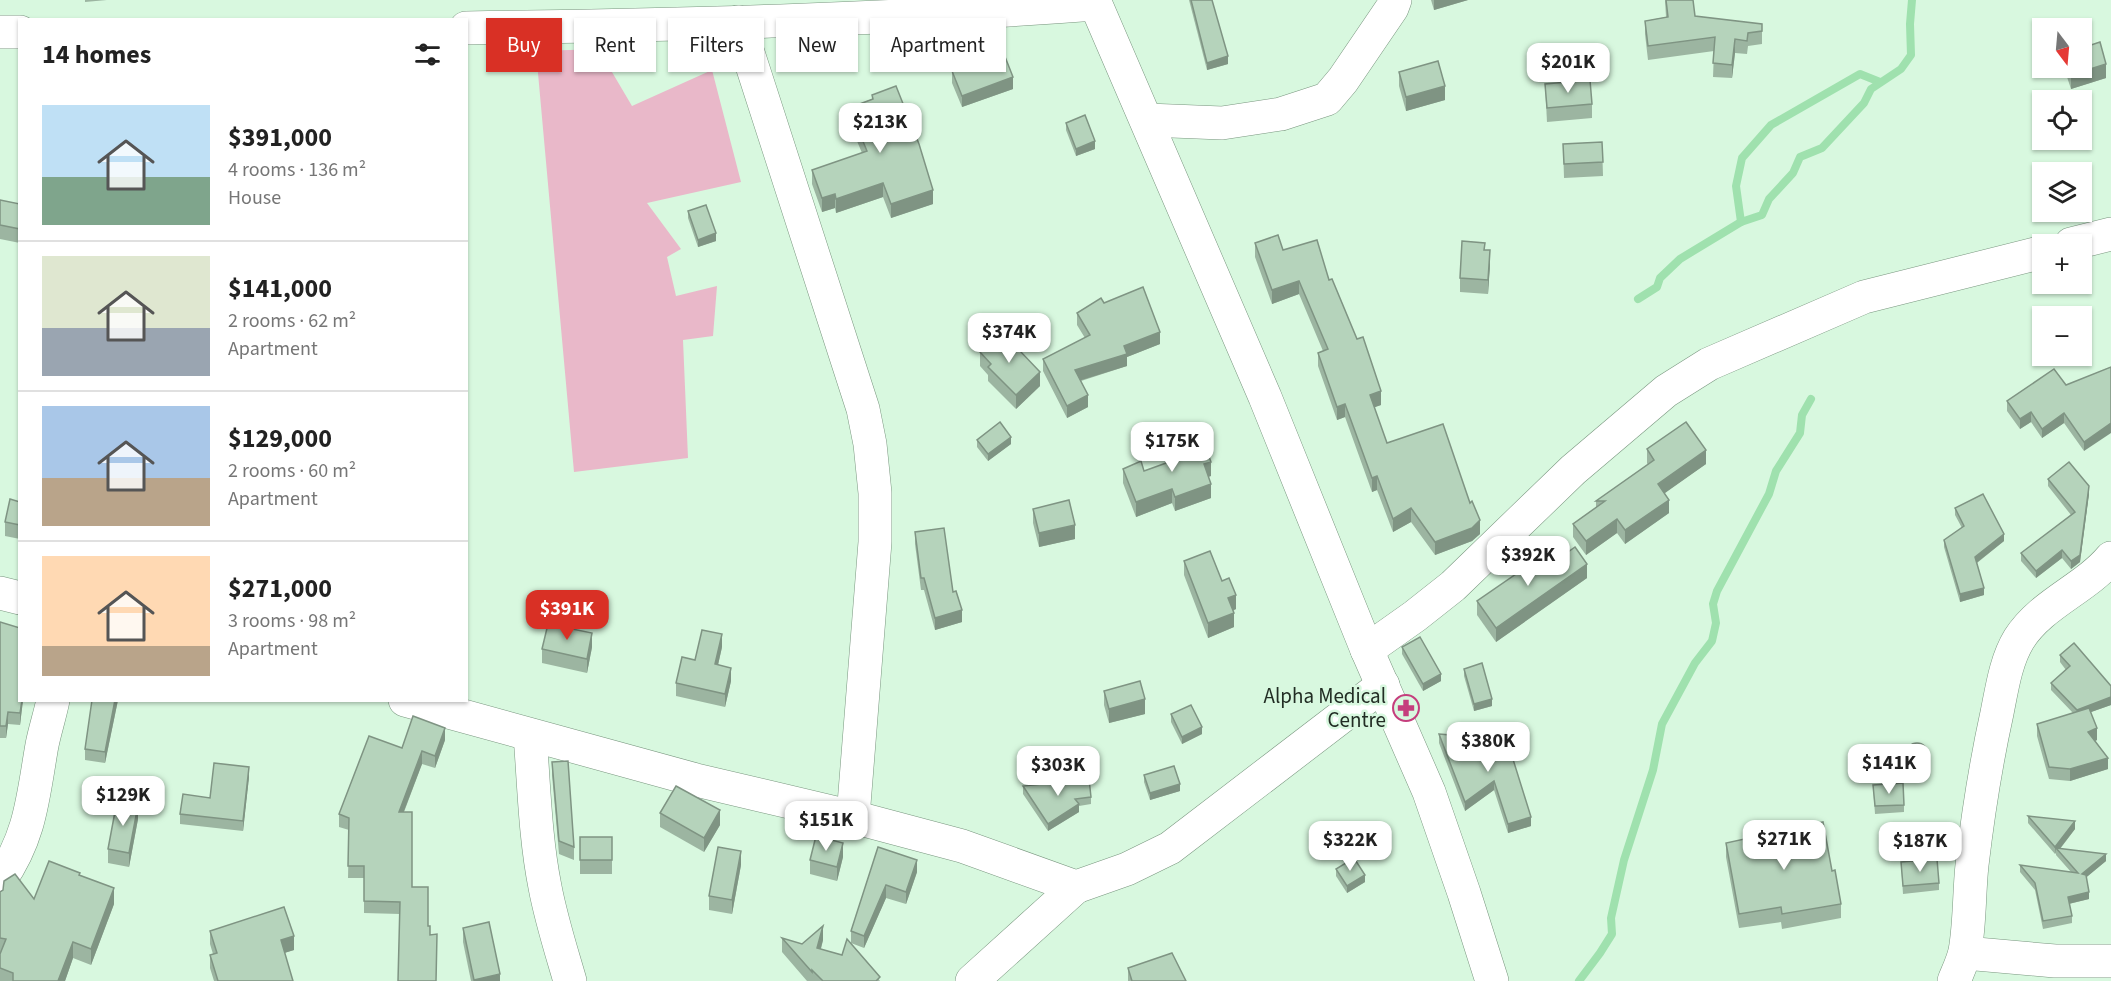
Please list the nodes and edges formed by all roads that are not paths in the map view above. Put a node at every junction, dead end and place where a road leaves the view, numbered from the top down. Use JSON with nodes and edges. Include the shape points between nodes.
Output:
{"nodes":[{"id":1,"x":1395,"y":0,"type":"edge"},
{"id":2,"x":1095,"y":2,"type":"edge"},
{"id":3,"x":764,"y":21,"type":"edge"},
{"id":4,"x":668,"y":24,"type":"edge"},
{"id":5,"x":468,"y":28,"type":"edge"},
{"id":6,"x":0,"y":32,"type":"edge"},
{"id":7,"x":18,"y":32,"type":"edge"},
{"id":8,"x":754,"y":72,"type":"edge"},
{"id":9,"x":1147,"y":120,"type":"junction"},
{"id":10,"x":2111,"y":234,"type":"edge"},
{"id":11,"x":2092,"y":239,"type":"edge"},
{"id":12,"x":2032,"y":255,"type":"edge"},
{"id":13,"x":2111,"y":558,"type":"edge"},
{"id":14,"x":0,"y":593,"type":"edge"},
{"id":15,"x":18,"y":598,"type":"edge"},
{"id":16,"x":1367,"y":650,"type":"junction"},
{"id":17,"x":1383,"y":685,"type":"junction"},
{"id":18,"x":53,"y":702,"type":"edge"},
{"id":19,"x":412,"y":702,"type":"edge"},
{"id":20,"x":530,"y":735,"type":"junction"},
{"id":21,"x":853,"y":817,"type":"junction"},
{"id":22,"x":0,"y":880,"type":"edge"},
{"id":23,"x":1076,"y":887,"type":"junction"},
{"id":24,"x":2111,"y":961,"type":"edge"},
{"id":25,"x":1960,"y":967,"type":"edge"},
{"id":26,"x":986,"y":976,"type":"edge"},
{"id":27,"x":570,"y":981,"type":"edge"},
{"id":28,"x":1492,"y":981,"type":"edge"}],
"edges":[{"from":1,"to":9,"type":"street","via":[[1327,99],[1281,114],[1222,123]]},
{"from":2,"to":3,"type":"street","via":[[958,14]]},
{"from":2,"to":9,"type":"street"},
{"from":4,"to":5,"type":"street"},
{"from":6,"to":7,"type":"street"},
{"from":8,"to":21,"type":"street","via":[[863,409],[870,444],[875,542]]},
{"from":9,"to":16,"type":"street"},
{"from":10,"to":11,"type":"street"},
{"from":12,"to":16,"type":"street","via":[[1864,297],[1709,364],[1666,391],[1573,470],[1453,586]]},
{"from":13,"to":25,"type":"street","via":[[2032,624],[2013,651],[1978,810]]},
{"from":14,"to":15,"type":"street"},
{"from":16,"to":17,"type":"street"},
{"from":17,"to":23,"type":"street","via":[[1170,848]]},
{"from":17,"to":28,"type":"street","via":[[1429,792]]},
{"from":18,"to":22,"type":"street","via":[[32,811],[14,858]]},
{"from":19,"to":20,"type":"street"},
{"from":20,"to":21,"type":"street"},
{"from":20,"to":27,"type":"street","via":[[544,886]]},
{"from":21,"to":23,"type":"street","via":[[962,846]]},
{"from":23,"to":26,"type":"street"},
{"from":24,"to":25,"type":"street"}]}
